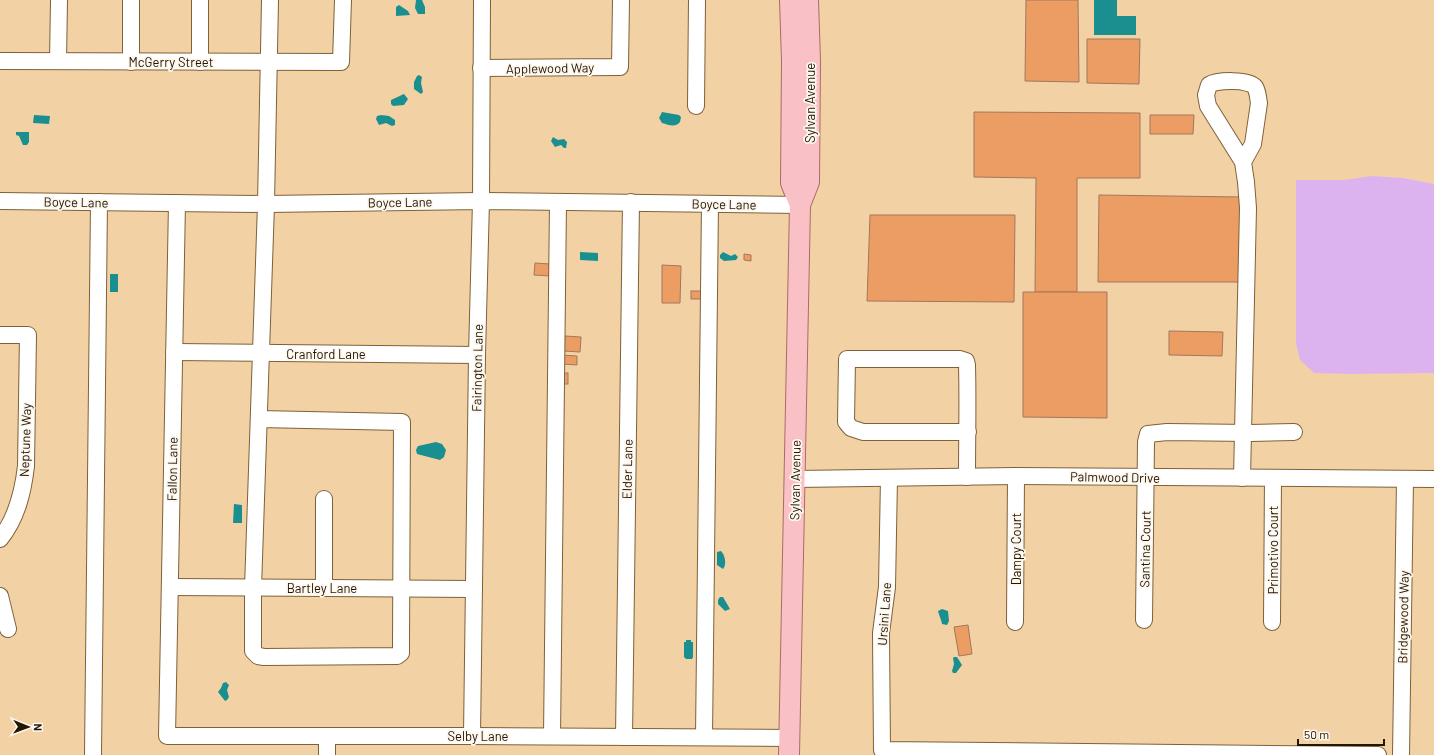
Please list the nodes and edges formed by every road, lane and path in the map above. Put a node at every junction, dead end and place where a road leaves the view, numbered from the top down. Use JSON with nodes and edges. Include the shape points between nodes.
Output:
{"nodes":[{"id":1,"x":59,"y":0,"type":"edge"},
{"id":2,"x":131,"y":0,"type":"edge"},
{"id":3,"x":200,"y":0,"type":"edge"},
{"id":4,"x":270,"y":0,"type":"edge"},
{"id":5,"x":342,"y":0,"type":"edge"},
{"id":6,"x":482,"y":0,"type":"edge"},
{"id":7,"x":621,"y":0,"type":"edge"},
{"id":8,"x":697,"y":0,"type":"edge"},
{"id":9,"x":790,"y":0,"type":"edge"},
{"id":10,"x":808,"y":0,"type":"edge"},
{"id":11,"x":0,"y":61,"type":"edge"},
{"id":12,"x":58,"y":61,"type":"junction"},
{"id":13,"x":131,"y":62,"type":"junction"},
{"id":14,"x":200,"y":62,"type":"junction"},
{"id":15,"x":270,"y":62,"type":"junction"},
{"id":16,"x":481,"y":68,"type":"junction"},
{"id":17,"x":696,"y":106,"type":"dead end"},
{"id":18,"x":1243,"y":162,"type":"junction"},
{"id":19,"x":0,"y":201,"type":"edge"},
{"id":20,"x":481,"y":201,"type":"junction"},
{"id":21,"x":99,"y":202,"type":"junction"},
{"id":22,"x":558,"y":202,"type":"junction"},
{"id":23,"x":631,"y":202,"type":"junction"},
{"id":24,"x":177,"y":203,"type":"junction"},
{"id":25,"x":266,"y":204,"type":"junction"},
{"id":26,"x":710,"y":204,"type":"junction"},
{"id":27,"x":800,"y":204,"type":"junction"},
{"id":28,"x":0,"y":335,"type":"edge"},
{"id":29,"x":174,"y":352,"type":"junction"},
{"id":30,"x":261,"y":353,"type":"junction"},
{"id":31,"x":477,"y":355,"type":"junction"},
{"id":32,"x":259,"y":419,"type":"junction"},
{"id":33,"x":968,"y":432,"type":"junction"},
{"id":34,"x":1242,"y":432,"type":"junction"},
{"id":35,"x":1294,"y":432,"type":"dead end"},
{"id":36,"x":1016,"y":476,"type":"junction"},
{"id":37,"x":967,"y":477,"type":"junction"},
{"id":38,"x":1146,"y":477,"type":"junction"},
{"id":39,"x":889,"y":478,"type":"junction"},
{"id":40,"x":1242,"y":478,"type":"junction"},
{"id":41,"x":1273,"y":478,"type":"junction"},
{"id":42,"x":795,"y":479,"type":"junction"},
{"id":43,"x":1405,"y":479,"type":"junction"},
{"id":44,"x":1434,"y":479,"type":"edge"},
{"id":45,"x":324,"y":499,"type":"dead end"},
{"id":46,"x":0,"y":540,"type":"edge"},
{"id":47,"x":170,"y":587,"type":"junction"},
{"id":48,"x":253,"y":588,"type":"junction"},
{"id":49,"x":324,"y":588,"type":"junction"},
{"id":50,"x":401,"y":589,"type":"junction"},
{"id":51,"x":474,"y":589,"type":"junction"},
{"id":52,"x":0,"y":596,"type":"edge"},
{"id":53,"x":1144,"y":620,"type":"dead end"},
{"id":54,"x":1015,"y":622,"type":"dead end"},
{"id":55,"x":1272,"y":622,"type":"dead end"},
{"id":56,"x":8,"y":629,"type":"dead end"},
{"id":57,"x":167,"y":736,"type":"joint"},
{"id":58,"x":327,"y":736,"type":"junction"},
{"id":59,"x":472,"y":736,"type":"junction"},
{"id":60,"x":552,"y":736,"type":"junction"},
{"id":61,"x":624,"y":737,"type":"junction"},
{"id":62,"x":704,"y":737,"type":"junction"},
{"id":63,"x":789,"y":746,"type":"edge"},
{"id":64,"x":93,"y":755,"type":"edge"},
{"id":65,"x":327,"y":755,"type":"edge"},
{"id":66,"x":1378,"y":755,"type":"edge"},
{"id":67,"x":1401,"y":755,"type":"edge"}],
"edges":[{"from":1,"to":12,"type":"street"},
{"from":2,"to":13,"type":"street"},
{"from":3,"to":14,"type":"street"},
{"from":4,"to":15,"type":"street"},
{"from":5,"to":15,"type":"street","name":"McGerry Street","via":[[341,62]]},
{"from":6,"to":16,"type":"street","name":"Fairington Lane"},
{"from":7,"to":16,"type":"street","name":"Applewood Way","via":[[620,67]]},
{"from":8,"to":17,"type":"street"},
{"from":9,"to":27,"type":"main road","name":"Sylvan Avenue","via":[[791,183]]},
{"from":10,"to":27,"type":"main road","name":"Sylvan Avenue","via":[[809,182]]},
{"from":11,"to":12,"type":"street","name":"McGerry Street"},
{"from":12,"to":13,"type":"street","name":"McGerry Street"},
{"from":13,"to":14,"type":"street","name":"McGerry Street"},
{"from":14,"to":15,"type":"street","name":"McGerry Street"},
{"from":15,"to":25,"type":"street"},
{"from":16,"to":20,"type":"street","name":"Fairington Lane"},
{"from":18,"to":18,"type":"street","via":[[1253,144],[1259,103],[1255,87],[1250,83],[1214,82],[1209,85],[1206,95],[1208,106]]},
{"from":18,"to":34,"type":"street","via":[[1248,208]]},
{"from":19,"to":21,"type":"street","name":"Boyce Lane"},
{"from":20,"to":22,"type":"street","name":"Boyce Lane"},
{"from":20,"to":25,"type":"street","name":"Boyce Lane"},
{"from":20,"to":31,"type":"street","name":"Fairington Lane"},
{"from":21,"to":24,"type":"street","name":"Boyce Lane"},
{"from":21,"to":64,"type":"street"},
{"from":22,"to":23,"type":"street","name":"Boyce Lane"},
{"from":22,"to":60,"type":"street"},
{"from":23,"to":26,"type":"street","name":"Boyce Lane"},
{"from":23,"to":61,"type":"street","name":"Elder Lane"},
{"from":24,"to":25,"type":"street","name":"Boyce Lane"},
{"from":24,"to":29,"type":"street","name":"Fallon Lane"},
{"from":25,"to":30,"type":"street"},
{"from":26,"to":27,"type":"street","name":"Boyce Lane"},
{"from":26,"to":62,"type":"street"},
{"from":27,"to":42,"type":"main road","name":"Sylvan Avenue"},
{"from":28,"to":46,"type":"street","name":"Neptune Way","via":[[28,335],[24,484],[20,502]]},
{"from":29,"to":30,"type":"street","name":"Cranford Lane"},
{"from":29,"to":47,"type":"street","name":"Fallon Lane"},
{"from":30,"to":31,"type":"street","name":"Cranford Lane"},
{"from":30,"to":32,"type":"street"},
{"from":31,"to":51,"type":"street","name":"Fairington Lane"},
{"from":32,"to":48,"type":"street"},
{"from":32,"to":50,"type":"street","via":[[402,422]]},
{"from":33,"to":33,"type":"street","via":[[966,361],[847,359],[846,422],[851,428],[863,432]]},
{"from":33,"to":37,"type":"street"},
{"from":34,"to":35,"type":"street"},
{"from":34,"to":38,"type":"street","name":"Santina Court","via":[[1148,434]]},
{"from":34,"to":40,"type":"street"},
{"from":36,"to":37,"type":"street","name":"Palmwood Drive"},
{"from":36,"to":38,"type":"street","name":"Palmwood Drive"},
{"from":36,"to":54,"type":"street","name":"Dampy Court"},
{"from":37,"to":39,"type":"street","name":"Palmwood Drive"},
{"from":38,"to":40,"type":"street","name":"Palmwood Drive"},
{"from":38,"to":53,"type":"street","name":"Santina Court"},
{"from":39,"to":42,"type":"street","name":"Palmwood Drive"},
{"from":39,"to":66,"type":"street","name":"Ursini Lane","via":[[887,587],[881,633],[882,750]]},
{"from":40,"to":41,"type":"street","name":"Palmwood Drive"},
{"from":41,"to":43,"type":"street","name":"Palmwood Drive"},
{"from":41,"to":55,"type":"street","name":"Primotivo Court"},
{"from":42,"to":63,"type":"main road","name":"Sylvan Avenue"},
{"from":43,"to":44,"type":"street","name":"Palmwood Drive"},
{"from":43,"to":67,"type":"street","name":"Bridgewood Way"},
{"from":45,"to":49,"type":"street"},
{"from":47,"to":48,"type":"street","name":"Bartley Lane"},
{"from":47,"to":57,"type":"street","name":"Fallon Lane"},
{"from":48,"to":49,"type":"street","name":"Bartley Lane"},
{"from":48,"to":50,"type":"street","via":[[253,651],[264,658],[397,656],[401,653],[402,646]]},
{"from":49,"to":50,"type":"street","name":"Bartley Lane"},
{"from":50,"to":51,"type":"street","name":"Bartley Lane"},
{"from":51,"to":59,"type":"street","name":"Fairington Lane"},
{"from":52,"to":56,"type":"street"},
{"from":57,"to":58,"type":"street","name":"Selby Lane"},
{"from":58,"to":59,"type":"street","name":"Selby Lane"},
{"from":58,"to":65,"type":"street"},
{"from":59,"to":60,"type":"street","name":"Selby Lane"},
{"from":60,"to":61,"type":"street","name":"Selby Lane"},
{"from":61,"to":62,"type":"street","name":"Selby Lane"},
{"from":62,"to":63,"type":"street","name":"Selby Lane"}]}
